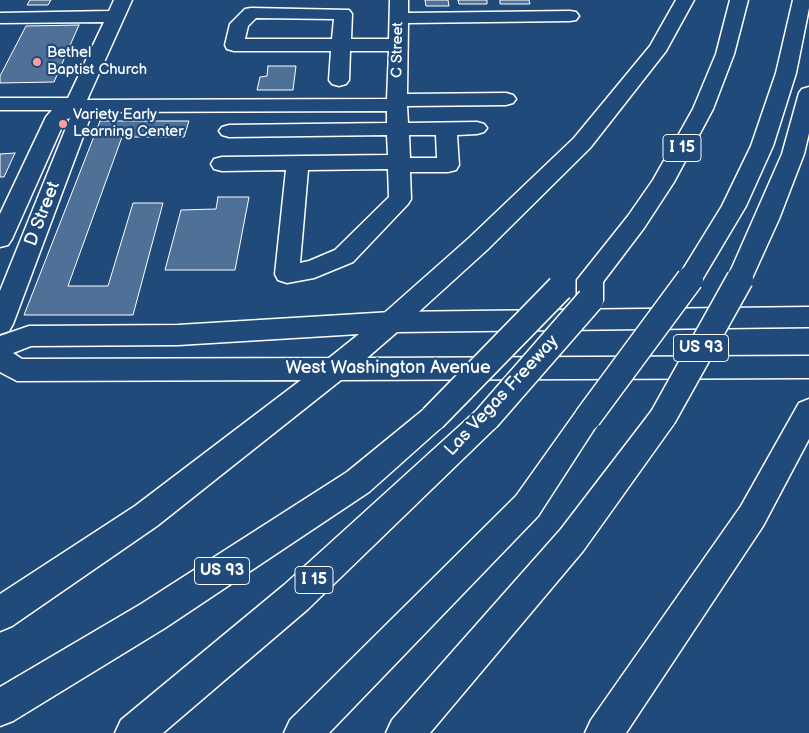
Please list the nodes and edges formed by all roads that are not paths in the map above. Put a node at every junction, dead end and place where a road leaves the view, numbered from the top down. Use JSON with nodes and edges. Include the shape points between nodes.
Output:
{"nodes":[{"id":1,"x":685,"y":0,"type":"edge"},
{"id":2,"x":739,"y":0,"type":"edge"},
{"id":3,"x":802,"y":0,"type":"edge"},
{"id":4,"x":119,"y":8,"type":"edge"},
{"id":5,"x":398,"y":9,"type":"edge"},
{"id":6,"x":570,"y":16,"type":"dead end"},
{"id":7,"x":0,"y":18,"type":"edge"},
{"id":8,"x":341,"y":45,"type":"junction"},
{"id":9,"x":397,"y":45,"type":"junction"},
{"id":10,"x":339,"y":80,"type":"dead end"},
{"id":11,"x":809,"y":93,"type":"edge"},
{"id":12,"x":506,"y":99,"type":"dead end"},
{"id":13,"x":0,"y":104,"type":"edge"},
{"id":14,"x":75,"y":104,"type":"junction"},
{"id":15,"x":398,"y":111,"type":"junction"},
{"id":16,"x":446,"y":128,"type":"junction"},
{"id":17,"x":477,"y":128,"type":"dead end"},
{"id":18,"x":230,"y":131,"type":"dead end"},
{"id":19,"x":298,"y":163,"type":"junction"},
{"id":20,"x":222,"y":164,"type":"dead end"},
{"id":21,"x":399,"y":166,"type":"junction"},
{"id":22,"x":8,"y":206,"type":"edge"},
{"id":23,"x":0,"y":239,"type":"edge"},
{"id":24,"x":591,"y":280,"type":"junction"},
{"id":25,"x":809,"y":317,"type":"edge"},
{"id":26,"x":391,"y":322,"type":"junction"},
{"id":27,"x":0,"y":324,"type":"edge"},
{"id":28,"x":0,"y":347,"type":"edge"},
{"id":29,"x":0,"y":358,"type":"edge"},
{"id":30,"x":809,"y":367,"type":"edge"},
{"id":31,"x":335,"y":369,"type":"junction"},
{"id":32,"x":809,"y":412,"type":"edge"},
{"id":33,"x":0,"y":614,"type":"edge"},
{"id":34,"x":0,"y":708,"type":"edge"},
{"id":35,"x":134,"y":733,"type":"edge"},
{"id":36,"x":303,"y":733,"type":"edge"},
{"id":37,"x":405,"y":733,"type":"edge"},
{"id":38,"x":604,"y":733,"type":"edge"}],
"edges":[{"from":1,"to":26,"type":"main road","via":[[636,78],[582,143]]},
{"from":2,"to":24,"type":"main road","number":"I 15","via":[[725,54],[703,109],[663,182]]},
{"from":3,"to":36,"type":"main road","bridge":true,"via":[[786,73],[762,146],[734,206],[690,279],[527,506]]},
{"from":4,"to":7,"type":"main road"},
{"from":4,"to":14,"type":"main road","name":"D Street"},
{"from":5,"to":6,"type":"main road"},
{"from":5,"to":9,"type":"main road","name":"C Street"},
{"from":8,"to":8,"type":"main road","via":[[282,45],[234,45],[239,24],[251,13],[343,14]]},
{"from":8,"to":9,"type":"main road"},
{"from":8,"to":10,"type":"main road"},
{"from":9,"to":15,"type":"main road","name":"C Street"},
{"from":11,"to":37,"type":"main road","number":"US 93","bridge":true,"via":[[793,154],[740,279],[663,417],[572,540]]},
{"from":12,"to":15,"type":"main road"},
{"from":13,"to":14,"type":"main road"},
{"from":14,"to":15,"type":"main road","via":[[95,107]]},
{"from":14,"to":22,"type":"main road","name":"D Street","via":[[56,117]]},
{"from":14,"to":27,"type":"main road","name":"D Street","via":[[80,118]]},
{"from":15,"to":16,"type":"main road"},
{"from":15,"to":18,"type":"main road"},
{"from":15,"to":21,"type":"main road","name":"C Street"},
{"from":16,"to":17,"type":"main road"},
{"from":16,"to":21,"type":"main road","via":[[448,165]]},
{"from":19,"to":20,"type":"main road"},
{"from":19,"to":21,"type":"main road"},
{"from":19,"to":21,"type":"main road","name":"C Street","via":[[287,274],[314,269],[344,256],[400,199]]},
{"from":22,"to":23,"type":"main road","name":"D Street"},
{"from":24,"to":34,"type":"main road","number":"US 93","bridge":true,"via":[[560,288],[433,418],[358,482],[153,616]]},
{"from":24,"to":35,"type":"main road","name":"Las Vegas Freeway","number":"I 15","bridge":true,"via":[[590,300],[487,418],[296,597]]},
{"from":25,"to":26,"type":"main road"},
{"from":26,"to":28,"type":"main road","via":[[178,335],[29,336]]},
{"from":26,"to":31,"type":"main road"},
{"from":29,"to":31,"type":"main road","name":"West Washington Avenue","via":[[17,370]]},
{"from":30,"to":31,"type":"main road","name":"West Washington Avenue"},
{"from":31,"to":33,"type":"main road","via":[[146,516]]},
{"from":32,"to":38,"type":"main road","via":[[752,516]]}]}
